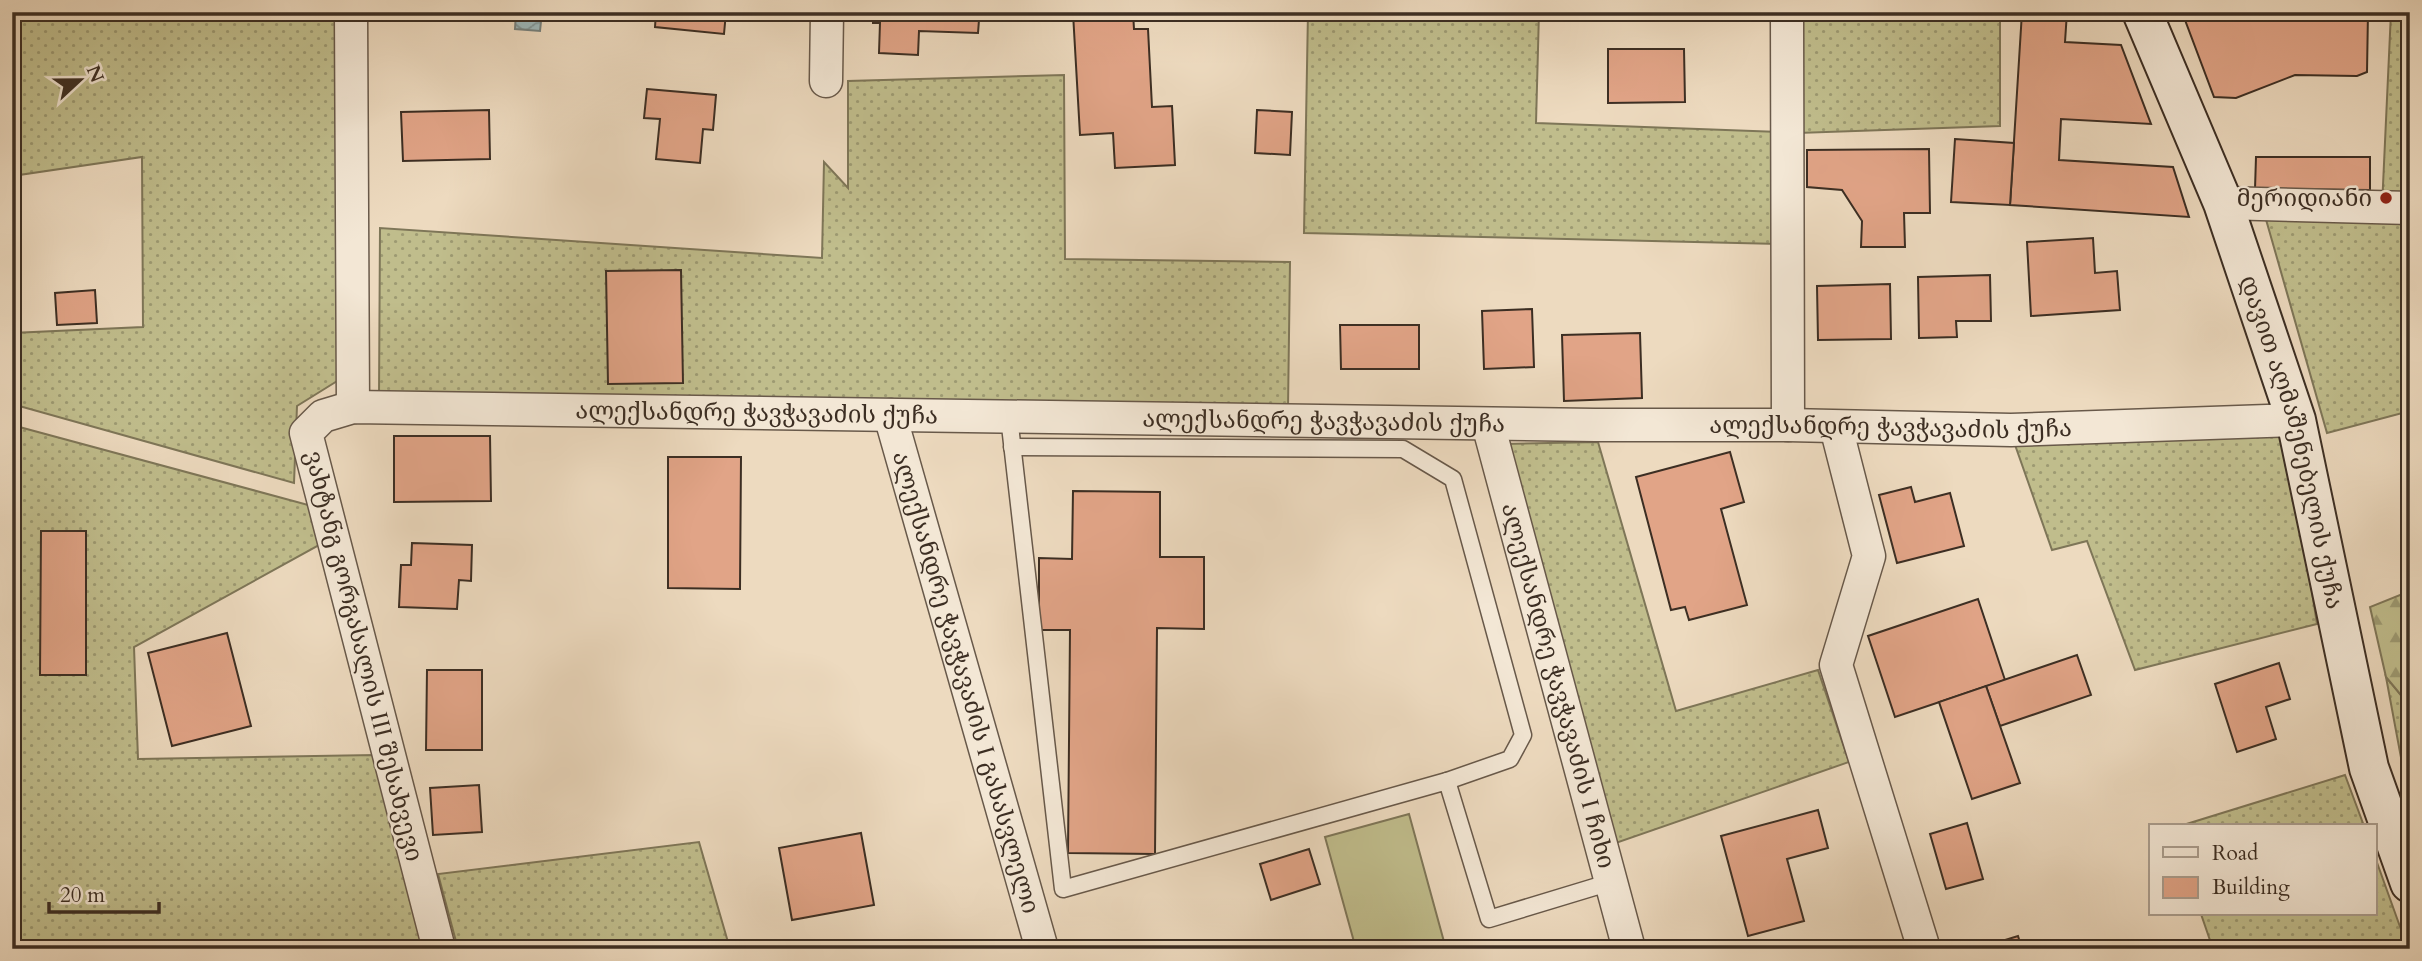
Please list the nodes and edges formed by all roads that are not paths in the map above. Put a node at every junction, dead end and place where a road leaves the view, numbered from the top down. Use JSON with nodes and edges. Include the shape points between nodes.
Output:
{"nodes":[{"id":1,"x":351,"y":12,"type":"edge"},
{"id":2,"x":827,"y":12,"type":"edge"},
{"id":3,"x":1787,"y":12,"type":"edge"},
{"id":4,"x":2142,"y":12,"type":"edge"},
{"id":5,"x":826,"y":81,"type":"dead end"},
{"id":6,"x":2223,"y":202,"type":"junction"},
{"id":7,"x":2410,"y":208,"type":"edge"},
{"id":8,"x":353,"y":407,"type":"junction"},
{"id":9,"x":890,"y":415,"type":"junction"},
{"id":10,"x":2296,"y":420,"type":"junction"},
{"id":11,"x":1488,"y":424,"type":"junction"},
{"id":12,"x":1788,"y":425,"type":"junction"},
{"id":13,"x":1836,"y":427,"type":"junction"},
{"id":14,"x":1011,"y":432,"type":"junction"},
{"id":15,"x":1447,"y":780,"type":"junction"},
{"id":16,"x":1611,"y":882,"type":"junction"},
{"id":17,"x":2410,"y":883,"type":"edge"},
{"id":18,"x":439,"y":949,"type":"edge"},
{"id":19,"x":1042,"y":949,"type":"edge"},
{"id":20,"x":1629,"y":949,"type":"edge"},
{"id":21,"x":1924,"y":949,"type":"edge"}],
"edges":[{"from":1,"to":8,"type":"street"},
{"from":2,"to":5,"type":"street"},
{"from":3,"to":12,"type":"street"},
{"from":4,"to":6,"type":"street","name":"დავით აღმაშენებელის ქუჩა"},
{"from":6,"to":7,"type":"street"},
{"from":6,"to":10,"type":"street","name":"დავით აღმაშენებელის ქუჩა"},
{"from":8,"to":9,"type":"street","name":"ალექსანდრე ჭავჭავაძის ქუჩა"},
{"from":8,"to":18,"type":"street","name":"ვახტანგ გორგასალის III შესახვევი","via":[[323,416],[306,433]]},
{"from":9,"to":14,"type":"street","name":"ალექსანდრე ჭავჭავაძის ქუჩა"},
{"from":9,"to":19,"type":"street","name":"ალექსანდრე ჭავჭავაძის I გასასვლელი"},
{"from":10,"to":13,"type":"street","name":"ალექსანდრე ჭავჭავაძის ქუჩა","via":[[2011,430]]},
{"from":10,"to":17,"type":"street","name":"დავით აღმაშენებელის ქუჩა","via":[[2369,768]]},
{"from":11,"to":12,"type":"street","name":"ალექსანდრე ჭავჭავაძის ქუჩა"},
{"from":11,"to":14,"type":"street","name":"ალექსანდრე ჭავჭავაძის ქუჩა"},
{"from":11,"to":16,"type":"street","name":"ალექსანდრე ჭავჭავაძის I ჩიხი"},
{"from":12,"to":13,"type":"street","name":"ალექსანდრე ჭავჭავაძის ქუჩა"},
{"from":13,"to":21,"type":"street","via":[[1869,556],[1836,665]]},
{"from":14,"to":15,"type":"lane","via":[[1403,449],[1453,479],[1523,736],[1510,759]]},
{"from":14,"to":15,"type":"lane","via":[[1063,889]]},
{"from":15,"to":16,"type":"lane","via":[[1489,919]]},
{"from":16,"to":20,"type":"street","name":"ალექსანდრე ჭავჭავაძის I ჩიხი"}]}
